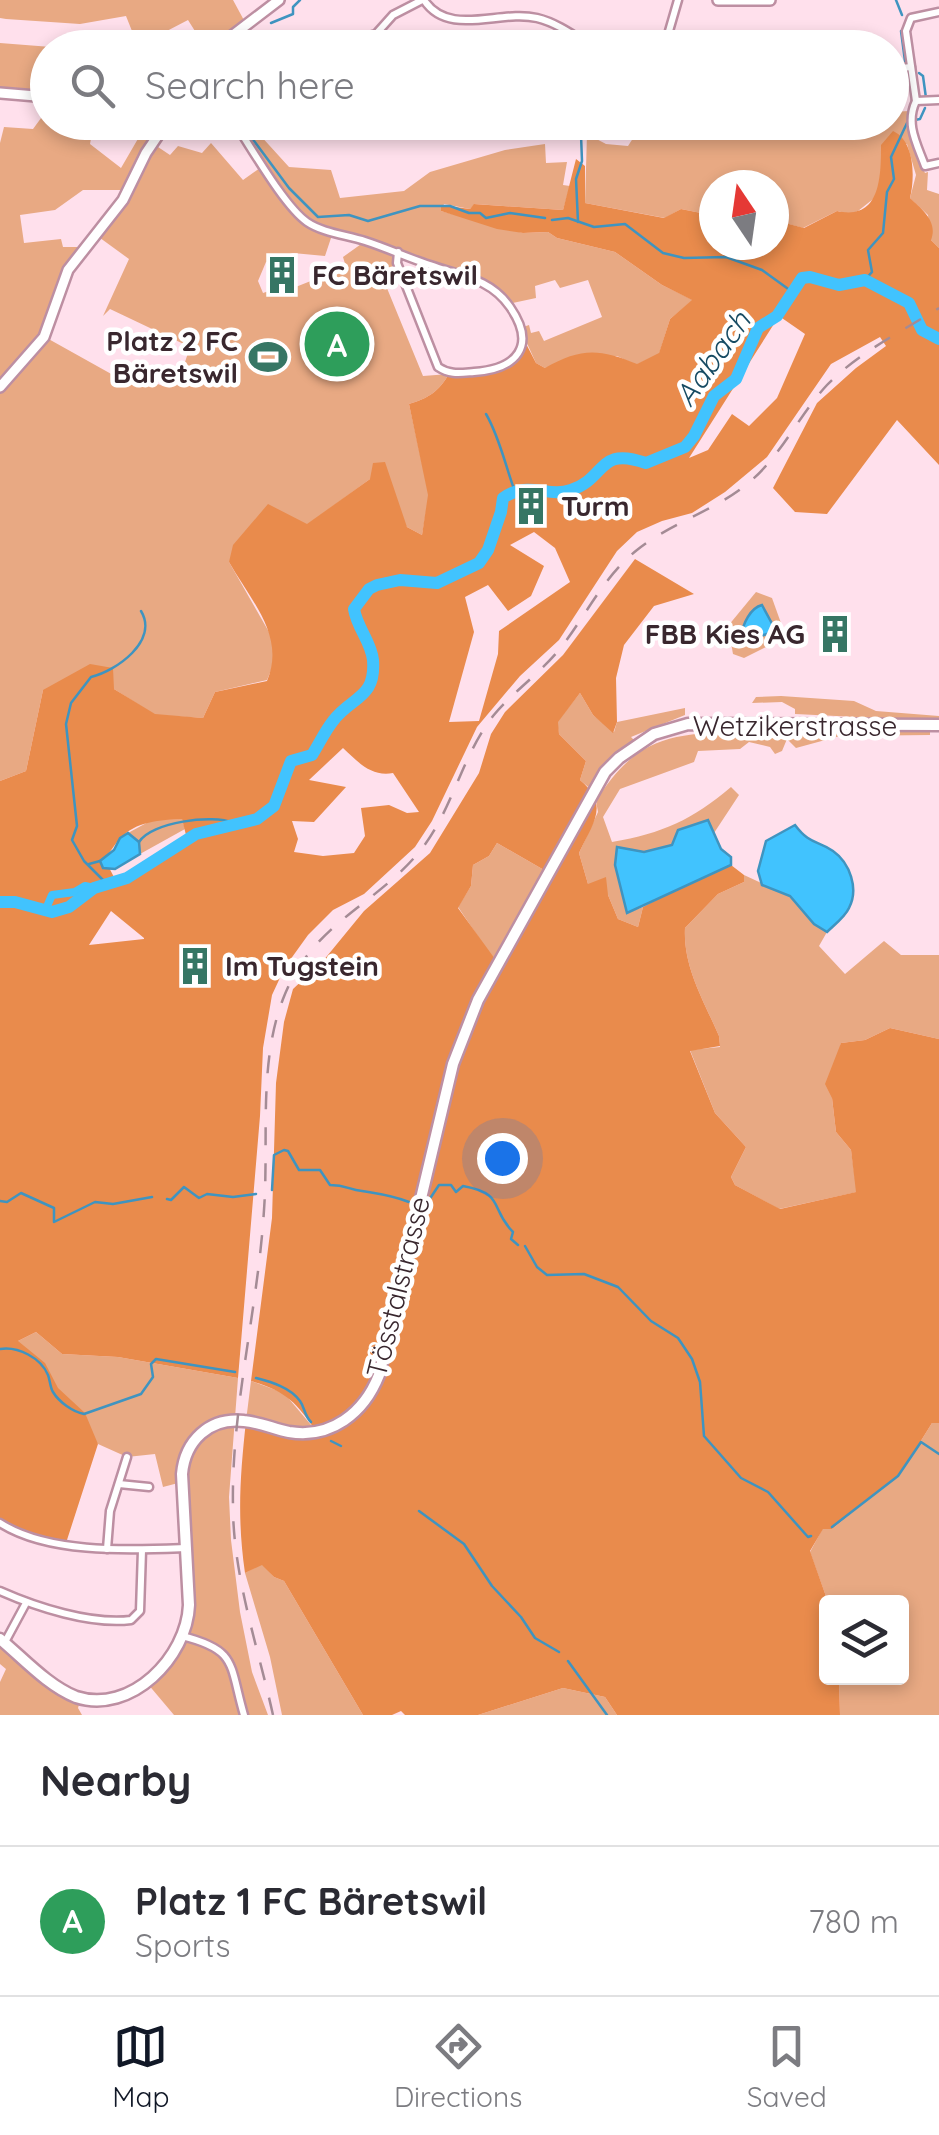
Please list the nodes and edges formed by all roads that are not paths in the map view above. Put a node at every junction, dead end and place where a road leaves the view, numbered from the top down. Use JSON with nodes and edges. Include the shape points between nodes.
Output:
{"nodes":[{"id":1,"x":279,"y":0,"type":"edge"},
{"id":2,"x":423,"y":0,"type":"edge"},
{"id":3,"x":678,"y":0,"type":"edge"},
{"id":4,"x":718,"y":0,"type":"edge"},
{"id":5,"x":770,"y":0,"type":"edge"},
{"id":6,"x":939,"y":12,"type":"edge"},
{"id":7,"x":240,"y":30,"type":"edge"},
{"id":8,"x":380,"y":30,"type":"edge"},
{"id":9,"x":564,"y":30,"type":"edge"},
{"id":10,"x":669,"y":30,"type":"edge"},
{"id":11,"x":908,"y":30,"type":"edge"},
{"id":12,"x":909,"y":46,"type":"edge"},
{"id":13,"x":911,"y":67,"type":"joint"},
{"id":14,"x":0,"y":93,"type":"edge"},
{"id":15,"x":30,"y":96,"type":"edge"},
{"id":16,"x":939,"y":100,"type":"edge"},
{"id":17,"x":916,"y":102,"type":"junction"},
{"id":18,"x":155,"y":140,"type":"edge"},
{"id":19,"x":246,"y":140,"type":"edge"},
{"id":20,"x":939,"y":163,"type":"edge"},
{"id":21,"x":398,"y":252,"type":"junction"},
{"id":22,"x":0,"y":387,"type":"edge"},
{"id":23,"x":939,"y":726,"type":"edge"},
{"id":24,"x":605,"y":772,"type":"joint"},
{"id":25,"x":127,"y":1457,"type":"dead end"},
{"id":26,"x":119,"y":1484,"type":"junction"},
{"id":27,"x":149,"y":1487,"type":"dead end"},
{"id":28,"x":0,"y":1523,"type":"edge"},
{"id":29,"x":185,"y":1548,"type":"junction"},
{"id":30,"x":107,"y":1549,"type":"junction"},
{"id":31,"x":142,"y":1550,"type":"junction"},
{"id":32,"x":0,"y":1591,"type":"edge"},
{"id":33,"x":26,"y":1603,"type":"junction"},
{"id":34,"x":182,"y":1636,"type":"junction"},
{"id":35,"x":2,"y":1641,"type":"edge"},
{"id":36,"x":244,"y":1715,"type":"edge"}],
"edges":[{"from":1,"to":7,"type":"street"},
{"from":2,"to":8,"type":"street"},
{"from":2,"to":9,"type":"street","via":[[447,18],[527,17]]},
{"from":3,"to":10,"type":"street"},
{"from":4,"to":5,"type":"street"},
{"from":6,"to":11,"type":"street","via":[[919,15]]},
{"from":12,"to":13,"type":"street"},
{"from":13,"to":17,"type":"street"},
{"from":14,"to":15,"type":"street"},
{"from":16,"to":17,"type":"street"},
{"from":17,"to":20,"type":"street","via":[[916,145],[925,166]]},
{"from":18,"to":22,"type":"street","via":[[122,200],[68,270],[44,336]]},
{"from":19,"to":21,"type":"street","via":[[308,223]]},
{"from":21,"to":21,"type":"street","via":[[438,367],[449,374],[512,363],[522,336],[493,288]]},
{"from":23,"to":24,"type":"main road","name":"Wetzikerstrasse","via":[[688,724],[654,734]]},
{"from":24,"to":29,"type":"main road","name":"Tösstalstrasse","via":[[464,1033],[368,1398],[345,1421],[317,1432],[235,1420],[203,1431],[184,1462]]},
{"from":25,"to":26,"type":"street"},
{"from":26,"to":27,"type":"street"},
{"from":26,"to":30,"type":"street"},
{"from":28,"to":30,"type":"street","via":[[25,1536]]},
{"from":29,"to":31,"type":"street"},
{"from":29,"to":34,"type":"main road","name":"Tösstalstrasse","via":[[188,1610]]},
{"from":30,"to":31,"type":"street"},
{"from":31,"to":33,"type":"street","via":[[140,1611],[131,1620]]},
{"from":32,"to":33,"type":"street"},
{"from":33,"to":35,"type":"street"},
{"from":34,"to":35,"type":"main road","via":[[147,1683],[104,1700],[69,1694]]},
{"from":34,"to":36,"type":"street","via":[[222,1651]]}]}
